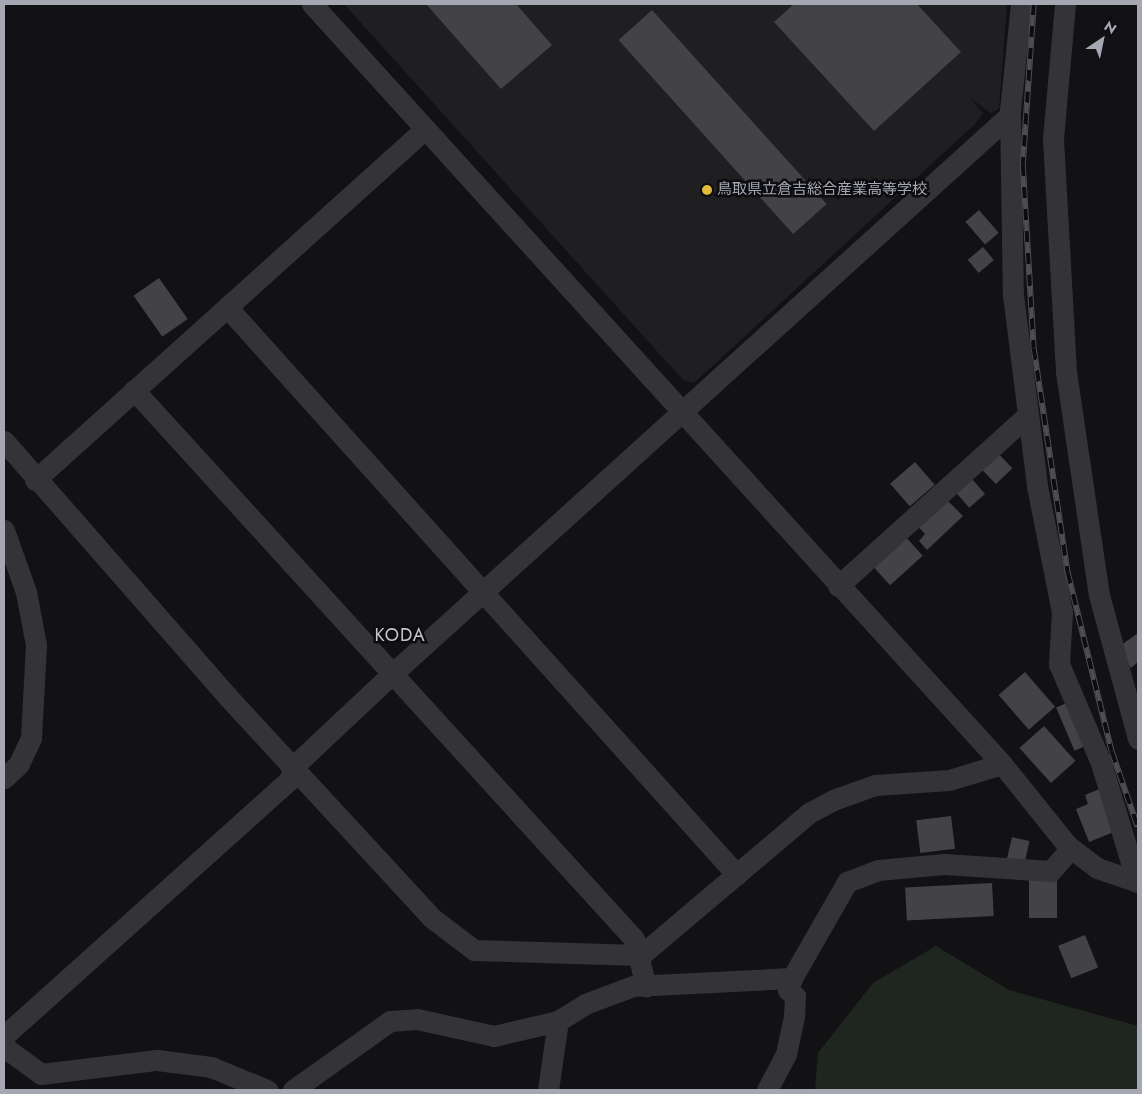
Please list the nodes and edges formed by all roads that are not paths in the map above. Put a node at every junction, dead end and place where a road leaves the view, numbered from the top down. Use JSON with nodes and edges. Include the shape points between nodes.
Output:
{"nodes":[{"id":1,"x":312,"y":4,"type":"edge"},
{"id":2,"x":1021,"y":4,"type":"edge"},
{"id":3,"x":1065,"y":4,"type":"edge"},
{"id":4,"x":1010,"y":116,"type":"junction"},
{"id":5,"x":425,"y":129,"type":"junction"},
{"id":6,"x":227,"y":307,"type":"junction"},
{"id":7,"x":134,"y":390,"type":"junction"},
{"id":8,"x":684,"y":415,"type":"junction"},
{"id":9,"x":1028,"y":415,"type":"junction"},
{"id":10,"x":4,"y":441,"type":"edge"},
{"id":11,"x":35,"y":480,"type":"junction"},
{"id":12,"x":4,"y":530,"type":"edge"},
{"id":13,"x":838,"y":586,"type":"junction"},
{"id":14,"x":484,"y":593,"type":"junction"},
{"id":15,"x":391,"y":675,"type":"junction"},
{"id":16,"x":1138,"y":739,"type":"edge"},
{"id":17,"x":1002,"y":764,"type":"junction"},
{"id":18,"x":295,"y":765,"type":"junction"},
{"id":19,"x":4,"y":778,"type":"edge"},
{"id":20,"x":1071,"y":848,"type":"junction"},
{"id":21,"x":737,"y":875,"type":"junction"},
{"id":22,"x":1138,"y":882,"type":"edge"},
{"id":23,"x":641,"y":955,"type":"junction"},
{"id":24,"x":792,"y":978,"type":"junction"},
{"id":25,"x":646,"y":986,"type":"junction"},
{"id":26,"x":558,"y":1021,"type":"junction"},
{"id":27,"x":4,"y":1036,"type":"edge"},
{"id":28,"x":4,"y":1047,"type":"edge"},
{"id":29,"x":37,"y":1082,"type":"edge"},
{"id":30,"x":267,"y":1090,"type":"edge"},
{"id":31,"x":293,"y":1090,"type":"edge"},
{"id":32,"x":548,"y":1090,"type":"edge"},
{"id":33,"x":767,"y":1090,"type":"edge"}],
"edges":[{"from":1,"to":5,"type":"street"},
{"from":2,"to":4,"type":"street"},
{"from":3,"to":16,"type":"street","via":[[1054,139],[1066,372],[1099,595]]},
{"from":4,"to":8,"type":"street"},
{"from":4,"to":9,"type":"street","via":[[1013,295]]},
{"from":5,"to":6,"type":"street"},
{"from":5,"to":8,"type":"street"},
{"from":6,"to":7,"type":"street"},
{"from":6,"to":14,"type":"street"},
{"from":7,"to":11,"type":"street"},
{"from":7,"to":15,"type":"street"},
{"from":8,"to":13,"type":"street"},
{"from":8,"to":14,"type":"street"},
{"from":9,"to":13,"type":"street"},
{"from":9,"to":22,"type":"street","via":[[1062,612],[1059,664],[1101,763]]},
{"from":10,"to":11,"type":"street"},
{"from":11,"to":18,"type":"street"},
{"from":12,"to":19,"type":"street","via":[[26,592],[36,644],[31,738],[18,764]]},
{"from":13,"to":17,"type":"street"},
{"from":14,"to":15,"type":"street"},
{"from":14,"to":21,"type":"street"},
{"from":15,"to":18,"type":"street"},
{"from":15,"to":23,"type":"street","via":[[634,939]]},
{"from":17,"to":20,"type":"street"},
{"from":17,"to":21,"type":"street","via":[[949,780],[875,784],[833,800],[809,813]]},
{"from":18,"to":23,"type":"street","via":[[432,918],[474,950]]},
{"from":18,"to":27,"type":"street","via":[[289,780]]},
{"from":20,"to":22,"type":"street","via":[[1096,868]]},
{"from":20,"to":24,"type":"street","via":[[1050,871],[944,864],[878,870],[847,882]]},
{"from":21,"to":23,"type":"street"},
{"from":23,"to":25,"type":"street"},
{"from":24,"to":25,"type":"street"},
{"from":24,"to":33,"type":"street","via":[[788,990],[795,996],[794,1017],[786,1054]]},
{"from":25,"to":26,"type":"street","via":[[633,986],[585,1004]]},
{"from":26,"to":31,"type":"street","via":[[494,1036],[417,1019],[390,1021]]},
{"from":26,"to":32,"type":"street"},
{"from":28,"to":29,"type":"street"},
{"from":29,"to":30,"type":"street","via":[[157,1060],[211,1067]]}]}
